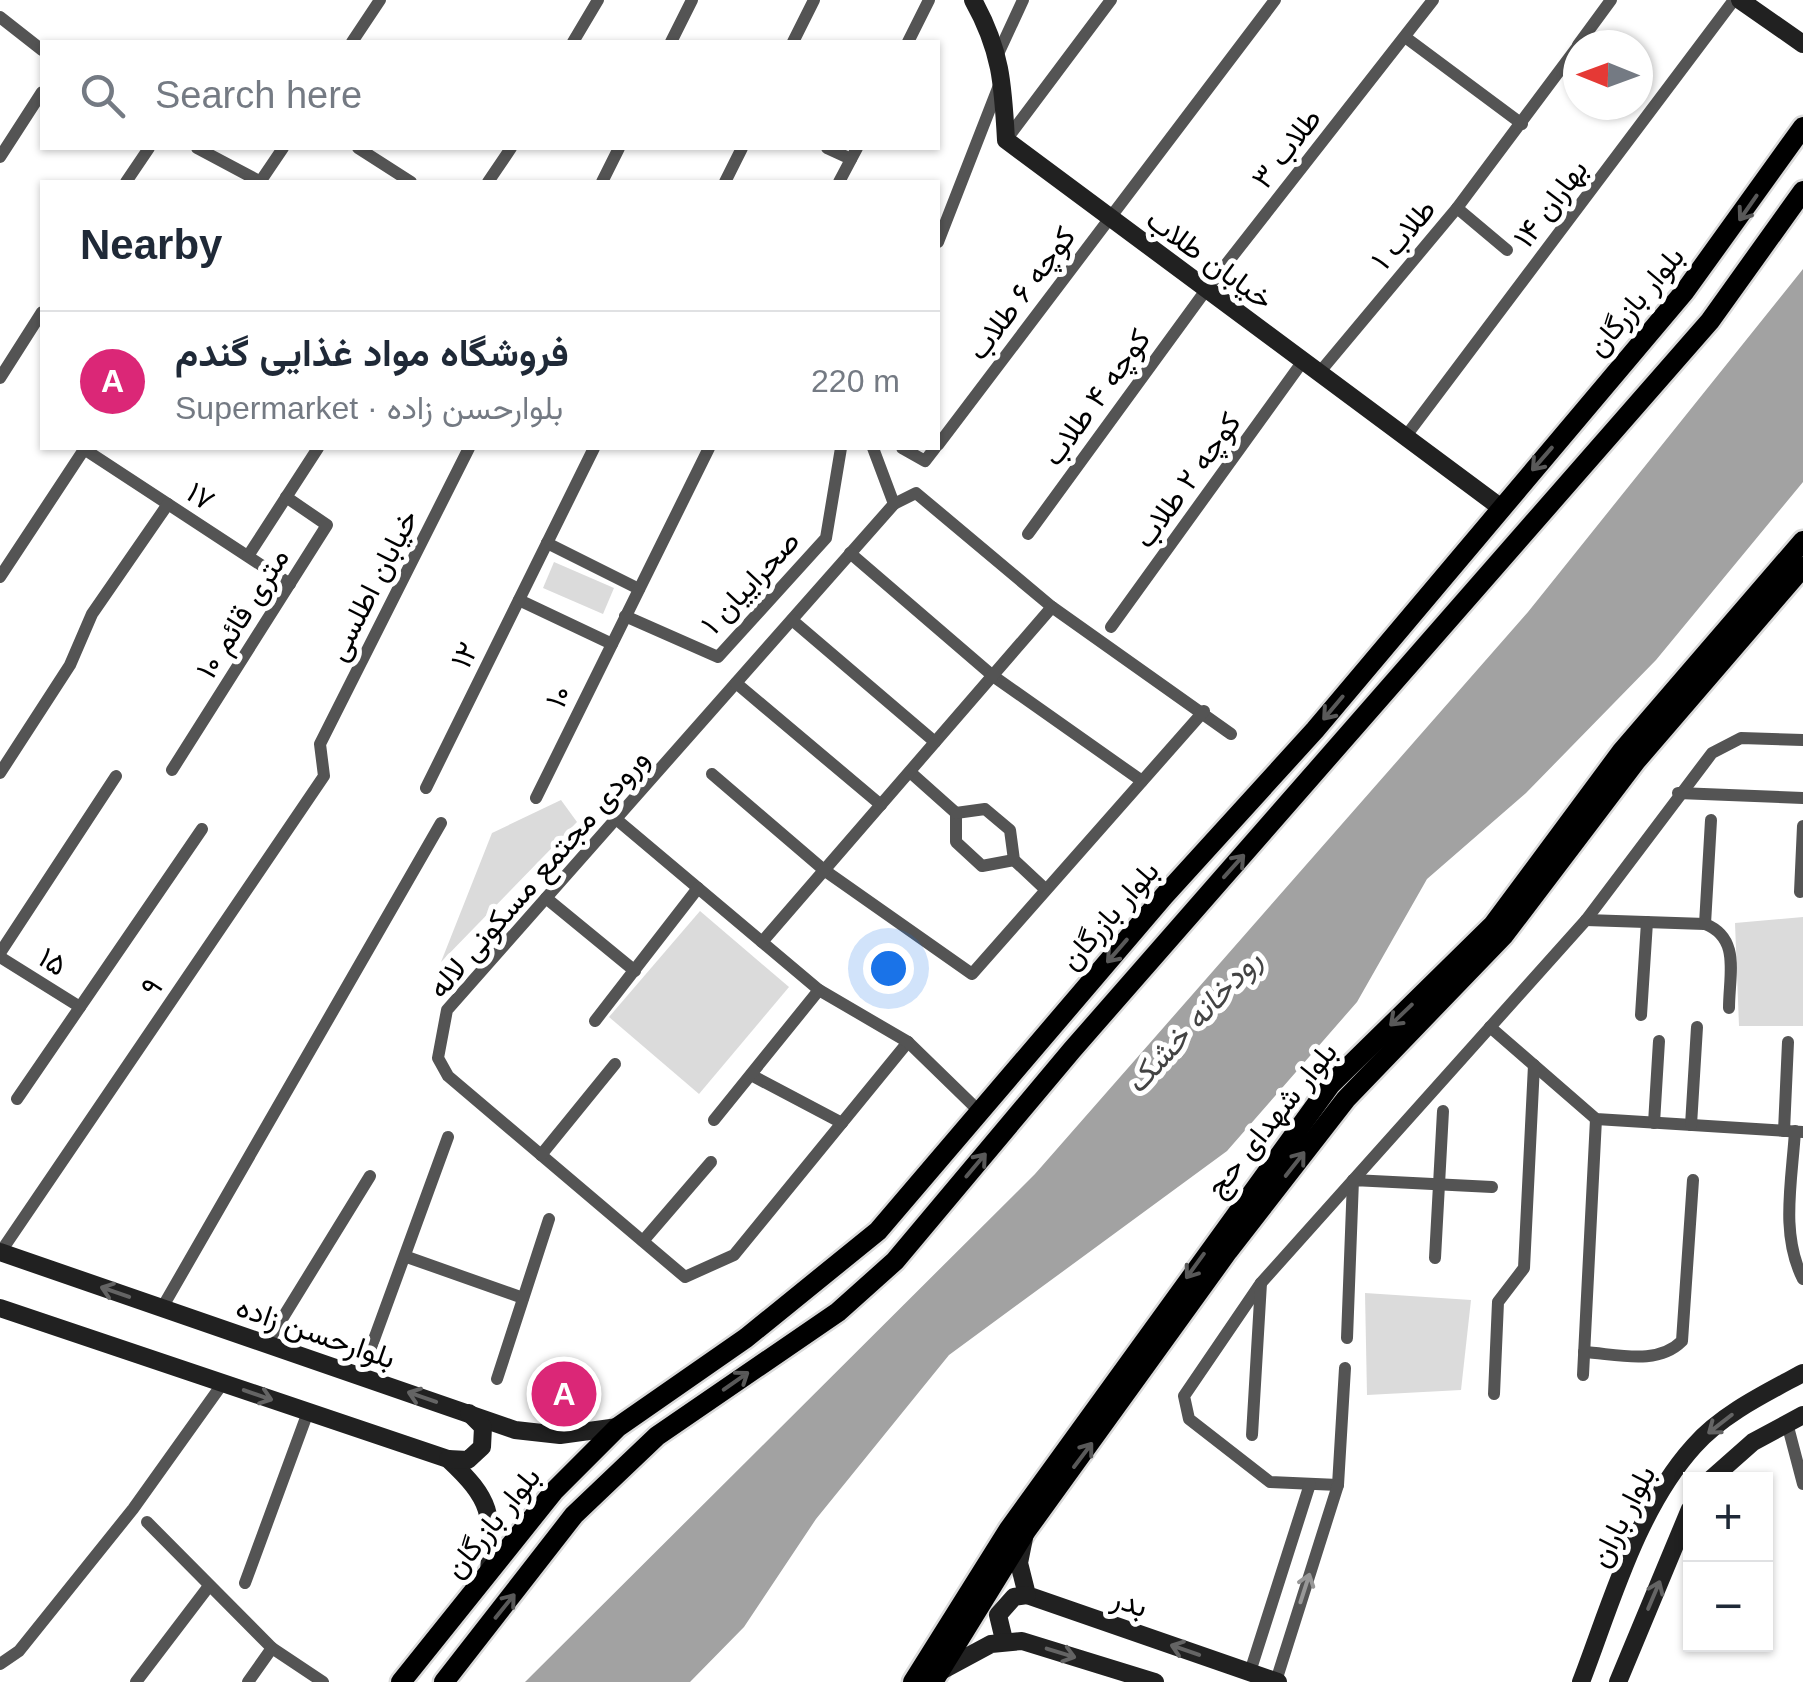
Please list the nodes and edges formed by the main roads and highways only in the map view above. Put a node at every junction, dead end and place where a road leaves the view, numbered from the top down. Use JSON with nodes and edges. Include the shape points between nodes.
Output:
{"nodes":[{"id":1,"x":1803,"y":127,"type":"edge"},
{"id":2,"x":1803,"y":192,"type":"edge"},
{"id":3,"x":1803,"y":541,"type":"edge"},
{"id":4,"x":1803,"y":566,"type":"edge"},
{"id":5,"x":1164,"y":896,"type":"junction"},
{"id":6,"x":1183,"y":923,"type":"junction"},
{"id":7,"x":936,"y":1677,"type":"edge"},
{"id":8,"x":401,"y":1682,"type":"edge"},
{"id":9,"x":444,"y":1682,"type":"edge"},
{"id":10,"x":912,"y":1682,"type":"edge"}],
"edges":[{"from":1,"to":5,"type":"main road","name":"بلوار بازرگان","one_way":true,"via":[[1685,291],[1315,730]]},
{"from":6,"to":2,"type":"main road","name":"بلوار بازرگان","one_way":true,"via":[[1710,321]]},
{"from":3,"to":10,"type":"main road","name":"بلوار شهدای حج","one_way":true,"via":[[1622,751],[1493,925],[1331,1084],[1020,1513]]},
{"from":7,"to":4,"type":"main road","name":"بلوار شهدای حج","one_way":true,"via":[[1026,1532],[1346,1099],[1504,935],[1636,761]]},
{"from":5,"to":6,"type":"main road"},
{"from":5,"to":8,"type":"main road","name":"بلوار بازرگان","one_way":true,"via":[[878,1231],[746,1338],[618,1427],[554,1491]]},
{"from":9,"to":6,"type":"main road","name":"بلوار بازرگان","one_way":true,"via":[[574,1515],[657,1436],[838,1312],[895,1261]]}]}
